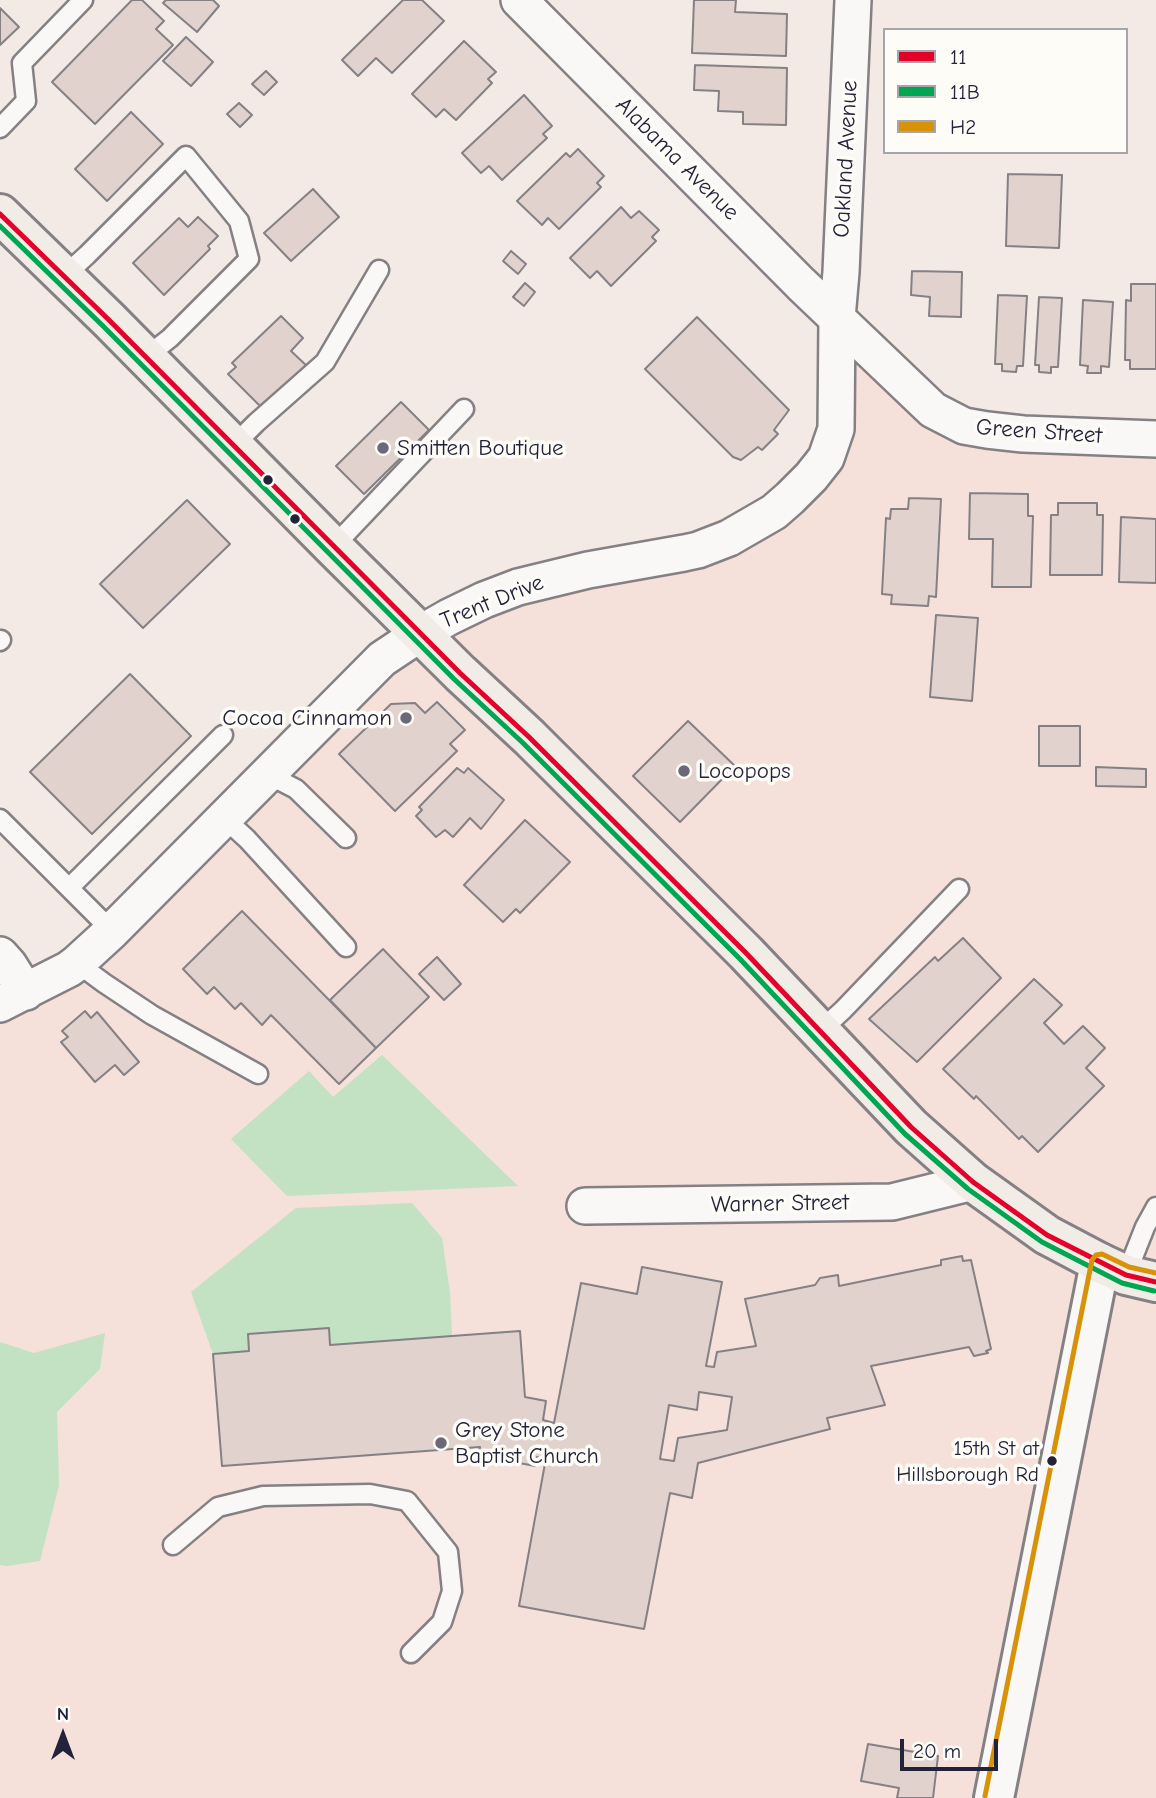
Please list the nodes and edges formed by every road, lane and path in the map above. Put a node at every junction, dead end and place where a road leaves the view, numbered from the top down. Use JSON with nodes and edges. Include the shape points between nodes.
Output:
{"nodes":[{"id":1,"x":83,"y":0,"type":"edge"},
{"id":2,"x":519,"y":0,"type":"edge"},
{"id":3,"x":853,"y":0,"type":"edge"},
{"id":4,"x":0,"y":128,"type":"edge"},
{"id":5,"x":0,"y":214,"type":"edge"},
{"id":6,"x":379,"y":270,"type":"dead end"},
{"id":7,"x":64,"y":276,"type":"junction"},
{"id":8,"x":837,"y":318,"type":"junction"},
{"id":9,"x":146,"y":357,"type":"junction"},
{"id":10,"x":464,"y":409,"type":"dead end"},
{"id":11,"x":1156,"y":439,"type":"edge"},
{"id":12,"x":233,"y":446,"type":"junction"},
{"id":13,"x":333,"y":547,"type":"junction"},
{"id":14,"x":421,"y":633,"type":"junction"},
{"id":15,"x":223,"y":735,"type":"dead end"},
{"id":16,"x":267,"y":774,"type":"junction"},
{"id":17,"x":223,"y":817,"type":"junction"},
{"id":18,"x":0,"y":819,"type":"edge"},
{"id":19,"x":346,"y":838,"type":"dead end"},
{"id":20,"x":69,"y":888,"type":"junction"},
{"id":21,"x":959,"y":889,"type":"dead end"},
{"id":22,"x":112,"y":931,"type":"junction"},
{"id":23,"x":345,"y":947,"type":"dead end"},
{"id":24,"x":0,"y":955,"type":"edge"},
{"id":25,"x":77,"y":963,"type":"junction"},
{"id":26,"x":13,"y":998,"type":"edge"},
{"id":27,"x":820,"y":1031,"type":"junction"},
{"id":28,"x":258,"y":1074,"type":"dead end"},
{"id":29,"x":973,"y":1182,"type":"junction"},
{"id":30,"x":585,"y":1206,"type":"dead end"},
{"id":31,"x":1156,"y":1207,"type":"edge"},
{"id":32,"x":1127,"y":1273,"type":"edge"},
{"id":33,"x":173,"y":1545,"type":"dead end"},
{"id":34,"x":411,"y":1653,"type":"dead end"},
{"id":35,"x":994,"y":1798,"type":"edge"}],
"edges":[{"from":1,"to":4,"type":"lane","via":[[22,63],[26,102]]},
{"from":2,"to":8,"type":"street","name":"Alabama Avenue"},
{"from":3,"to":8,"type":"street","name":"Oakland Avenue"},
{"from":5,"to":7,"type":"main road"},
{"from":6,"to":12,"type":"lane","via":[[326,362]]},
{"from":7,"to":9,"type":"main road"},
{"from":7,"to":9,"type":"lane","via":[[186,156],[239,221],[249,259]]},
{"from":8,"to":11,"type":"street","name":"Green Street","via":[[933,410],[964,426],[1023,434]]},
{"from":8,"to":14,"type":"street","name":"Trent Drive","via":[[837,408],[832,444],[811,477],[774,512],[698,550],[518,587]]},
{"from":9,"to":12,"type":"main road"},
{"from":10,"to":13,"type":"lane"},
{"from":12,"to":13,"type":"main road"},
{"from":13,"to":14,"type":"main road"},
{"from":14,"to":16,"type":"street","name":"Trent Drive","via":[[382,659]]},
{"from":14,"to":27,"type":"main road"},
{"from":15,"to":20,"type":"lane"},
{"from":16,"to":17,"type":"street","name":"Trent Drive"},
{"from":16,"to":19,"type":"lane","via":[[296,789]]},
{"from":17,"to":22,"type":"street","name":"Trent Drive"},
{"from":17,"to":23,"type":"lane"},
{"from":18,"to":20,"type":"lane"},
{"from":20,"to":22,"type":"lane"},
{"from":21,"to":27,"type":"lane"},
{"from":22,"to":25,"type":"street","name":"Trent Drive"},
{"from":24,"to":26,"type":"street","via":[[9,965]]},
{"from":25,"to":26,"type":"street","name":"Trent Drive"},
{"from":25,"to":28,"type":"lane","via":[[152,1015]]},
{"from":27,"to":29,"type":"main road","via":[[911,1126]]},
{"from":29,"to":30,"type":"street","name":"Warner Street","via":[[892,1202]]},
{"from":29,"to":32,"type":"main road","via":[[1047,1235]]},
{"from":31,"to":32,"type":"lane"},
{"from":32,"to":35,"type":"street"},
{"from":33,"to":34,"type":"lane","via":[[218,1507],[263,1496],[370,1494],[407,1502],[448,1552],[452,1591],[442,1622]]}]}
